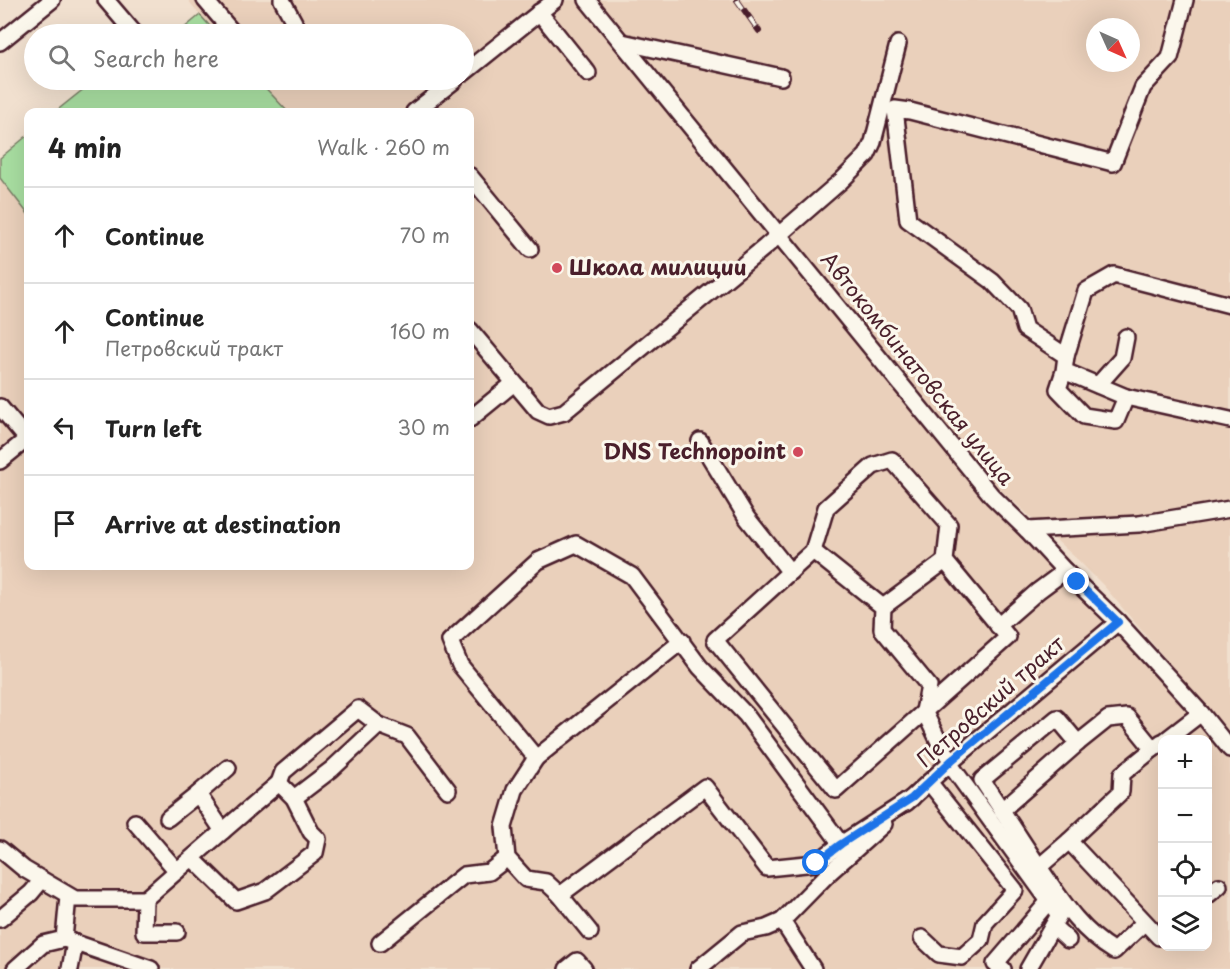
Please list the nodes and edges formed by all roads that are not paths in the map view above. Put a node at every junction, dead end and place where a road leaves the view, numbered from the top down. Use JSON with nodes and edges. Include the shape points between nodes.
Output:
{"nodes":[{"id":1,"x":52,"y":0,"type":"edge"},
{"id":2,"x":106,"y":0,"type":"edge"},
{"id":3,"x":205,"y":0,"type":"edge"},
{"id":4,"x":282,"y":0,"type":"edge"},
{"id":5,"x":555,"y":0,"type":"edge"},
{"id":6,"x":587,"y":0,"type":"edge"},
{"id":7,"x":1185,"y":0,"type":"edge"},
{"id":8,"x":539,"y":12,"type":"junction"},
{"id":9,"x":126,"y":24,"type":"edge"},
{"id":10,"x":225,"y":24,"type":"edge"},
{"id":11,"x":294,"y":24,"type":"edge"},
{"id":12,"x":0,"y":42,"type":"edge"},
{"id":13,"x":622,"y":42,"type":"junction"},
{"id":14,"x":898,"y":44,"type":"dead end"},
{"id":15,"x":474,"y":65,"type":"edge"},
{"id":16,"x":588,"y":73,"type":"dead end"},
{"id":17,"x":781,"y":77,"type":"dead end"},
{"id":18,"x":444,"y":90,"type":"edge"},
{"id":19,"x":421,"y":108,"type":"edge"},
{"id":20,"x":888,"y":108,"type":"junction"},
{"id":21,"x":474,"y":181,"type":"edge"},
{"id":22,"x":779,"y":234,"type":"junction"},
{"id":23,"x":530,"y":249,"type":"dead end"},
{"id":24,"x":1230,"y":305,"type":"edge"},
{"id":25,"x":474,"y":335,"type":"edge"},
{"id":26,"x":1126,"y":337,"type":"dead end"},
{"id":27,"x":1065,"y":364,"type":"junction"},
{"id":28,"x":514,"y":383,"type":"junction"},
{"id":29,"x":1098,"y":385,"type":"junction"},
{"id":30,"x":1126,"y":398,"type":"junction"},
{"id":31,"x":0,"y":407,"type":"edge"},
{"id":32,"x":474,"y":415,"type":"edge"},
{"id":33,"x":1230,"y":420,"type":"edge"},
{"id":34,"x":24,"y":434,"type":"edge"},
{"id":35,"x":700,"y":441,"type":"dead end"},
{"id":36,"x":24,"y":442,"type":"edge"},
{"id":37,"x":0,"y":461,"type":"edge"},
{"id":38,"x":1230,"y":509,"type":"edge"},
{"id":39,"x":1027,"y":530,"type":"junction"},
{"id":40,"x":813,"y":551,"type":"junction"},
{"id":41,"x":945,"y":561,"type":"junction"},
{"id":42,"x":1065,"y":571,"type":"junction"},
{"id":43,"x":790,"y":572,"type":"junction"},
{"id":44,"x":883,"y":607,"type":"junction"},
{"id":45,"x":1118,"y":622,"type":"junction"},
{"id":46,"x":998,"y":626,"type":"junction"},
{"id":47,"x":682,"y":641,"type":"junction"},
{"id":48,"x":924,"y":711,"type":"junction"},
{"id":49,"x":1201,"y":713,"type":"junction"},
{"id":50,"x":379,"y":725,"type":"junction"},
{"id":51,"x":1172,"y":735,"type":"edge"},
{"id":52,"x":1158,"y":742,"type":"edge"},
{"id":53,"x":1078,"y":743,"type":"junction"},
{"id":54,"x":1158,"y":746,"type":"edge"},
{"id":55,"x":1230,"y":749,"type":"edge"},
{"id":56,"x":536,"y":758,"type":"junction"},
{"id":57,"x":951,"y":762,"type":"junction"},
{"id":58,"x":228,"y":768,"type":"dead end"},
{"id":59,"x":929,"y":782,"type":"junction"},
{"id":60,"x":279,"y":783,"type":"junction"},
{"id":61,"x":448,"y":790,"type":"dead end"},
{"id":62,"x":198,"y":794,"type":"junction"},
{"id":63,"x":294,"y":798,"type":"junction"},
{"id":64,"x":912,"y":798,"type":"junction"},
{"id":65,"x":1002,"y":810,"type":"junction"},
{"id":66,"x":168,"y":818,"type":"dead end"},
{"id":67,"x":135,"y":822,"type":"dead end"},
{"id":68,"x":224,"y":831,"type":"junction"},
{"id":69,"x":1069,"y":841,"type":"junction"},
{"id":70,"x":841,"y":844,"type":"junction"},
{"id":71,"x":0,"y":849,"type":"edge"},
{"id":72,"x":192,"y":858,"type":"junction"},
{"id":73,"x":507,"y":858,"type":"junction"},
{"id":74,"x":1039,"y":867,"type":"junction"},
{"id":75,"x":177,"y":871,"type":"junction"},
{"id":76,"x":42,"y":880,"type":"junction"},
{"id":77,"x":560,"y":895,"type":"junction"},
{"id":78,"x":71,"y":897,"type":"junction"},
{"id":79,"x":145,"y":899,"type":"junction"},
{"id":80,"x":1049,"y":901,"type":"junction"},
{"id":81,"x":0,"y":919,"type":"edge"},
{"id":82,"x":782,"y":921,"type":"junction"},
{"id":83,"x":1145,"y":922,"type":"junction"},
{"id":84,"x":1053,"y":926,"type":"junction"},
{"id":85,"x":590,"y":932,"type":"dead end"},
{"id":86,"x":177,"y":933,"type":"dead end"},
{"id":87,"x":1158,"y":936,"type":"edge"},
{"id":88,"x":922,"y":938,"type":"dead end"},
{"id":89,"x":1068,"y":940,"type":"dead end"},
{"id":90,"x":69,"y":941,"type":"junction"},
{"id":91,"x":380,"y":944,"type":"dead end"},
{"id":92,"x":15,"y":969,"type":"edge"},
{"id":93,"x":70,"y":969,"type":"edge"},
{"id":94,"x":152,"y":969,"type":"edge"},
{"id":95,"x":567,"y":969,"type":"edge"},
{"id":96,"x":584,"y":969,"type":"edge"},
{"id":97,"x":698,"y":969,"type":"edge"},
{"id":98,"x":813,"y":969,"type":"edge"},
{"id":99,"x":1003,"y":969,"type":"edge"},
{"id":100,"x":1028,"y":969,"type":"edge"}],
"edges":[{"from":1,"to":12,"type":"street"},
{"from":2,"to":9,"type":"street"},
{"from":3,"to":10,"type":"street"},
{"from":4,"to":11,"type":"street"},
{"from":5,"to":8,"type":"street"},
{"from":6,"to":13,"type":"street","name":"Автокомбинатовская улица"},
{"from":7,"to":20,"type":"street","via":[[1170,58],[1143,87],[1113,163]]},
{"from":8,"to":15,"type":"street"},
{"from":8,"to":16,"type":"street"},
{"from":13,"to":17,"type":"street"},
{"from":13,"to":22,"type":"street","name":"Автокомбинатовская улица"},
{"from":14,"to":20,"type":"street"},
{"from":18,"to":19,"type":"street"},
{"from":20,"to":22,"type":"street","via":[[867,155]]},
{"from":20,"to":27,"type":"street","via":[[908,220],[992,281],[1019,309],[1024,329]]},
{"from":21,"to":23,"type":"street"},
{"from":22,"to":28,"type":"street","via":[[564,412],[549,416],[538,411]]},
{"from":22,"to":39,"type":"street","name":"Автокомбинатовская улица","via":[[992,496]]},
{"from":24,"to":27,"type":"street","via":[[1114,276],[1086,291]]},
{"from":25,"to":28,"type":"street"},
{"from":26,"to":29,"type":"street","via":[[1122,358]]},
{"from":27,"to":29,"type":"street"},
{"from":27,"to":30,"type":"street","via":[[1058,389],[1084,416],[1116,421]]},
{"from":28,"to":32,"type":"street"},
{"from":29,"to":30,"type":"street"},
{"from":30,"to":33,"type":"street"},
{"from":31,"to":34,"type":"street"},
{"from":35,"to":43,"type":"street","via":[[747,518]]},
{"from":36,"to":37,"type":"street"},
{"from":38,"to":39,"type":"street","via":[[1139,524]]},
{"from":39,"to":42,"type":"street","name":"Автокомбинатовская улица"},
{"from":40,"to":41,"type":"street","via":[[826,508],[873,466],[892,459],[949,525]]},
{"from":40,"to":43,"type":"street"},
{"from":40,"to":44,"type":"street"},
{"from":41,"to":44,"type":"street"},
{"from":41,"to":46,"type":"street"},
{"from":42,"to":45,"type":"street","name":"Автокомбинатовская улица"},
{"from":42,"to":46,"type":"street"},
{"from":43,"to":48,"type":"street","via":[[715,640],[837,790]]},
{"from":44,"to":48,"type":"street","via":[[882,629],[928,686]]},
{"from":45,"to":49,"type":"street","name":"Автокомбинатовская улица"},
{"from":45,"to":57,"type":"street","name":"Петровский тракт"},
{"from":46,"to":48,"type":"street","via":[[1008,637]]},
{"from":47,"to":56,"type":"street"},
{"from":47,"to":56,"type":"street","via":[[632,576],[576,544],[538,561],[450,641],[460,664]]},
{"from":47,"to":70,"type":"street","via":[[700,667],[746,715]]},
{"from":48,"to":57,"type":"street"},
{"from":49,"to":51,"type":"street"},
{"from":49,"to":55,"type":"street","name":"Автокомбинатовская улица"},
{"from":50,"to":60,"type":"street","via":[[358,709],[283,772]]},
{"from":50,"to":61,"type":"street","via":[[407,736]]},
{"from":50,"to":63,"type":"street"},
{"from":52,"to":53,"type":"street","via":[[1127,717],[1108,719]]},
{"from":53,"to":65,"type":"street"},
{"from":53,"to":65,"type":"street","via":[[1057,718],[982,780]]},
{"from":54,"to":69,"type":"street","via":[[1122,774],[1121,792]]},
{"from":56,"to":73,"type":"street","via":[[515,790],[504,827]]},
{"from":57,"to":59,"type":"street","name":"Петровский тракт"},
{"from":57,"to":80,"type":"street"},
{"from":58,"to":62,"type":"street"},
{"from":59,"to":64,"type":"street","name":"Петровский тракт"},
{"from":59,"to":88,"type":"street","via":[[1015,890],[985,923],[981,940],[962,957],[939,954]]},
{"from":60,"to":63,"type":"street"},
{"from":60,"to":68,"type":"street"},
{"from":62,"to":66,"type":"street"},
{"from":62,"to":68,"type":"street"},
{"from":63,"to":72,"type":"street","via":[[318,839],[315,853],[265,891],[236,901]]},
{"from":64,"to":70,"type":"street"},
{"from":64,"to":82,"type":"street","name":"Петровский тракт"},
{"from":65,"to":74,"type":"street"},
{"from":67,"to":75,"type":"street"},
{"from":68,"to":72,"type":"street"},
{"from":69,"to":74,"type":"street"},
{"from":69,"to":83,"type":"street"},
{"from":70,"to":77,"type":"street","via":[[816,863],[767,868],[705,787]]},
{"from":71,"to":76,"type":"street"},
{"from":72,"to":75,"type":"street"},
{"from":73,"to":77,"type":"street","via":[[526,879],[546,882]]},
{"from":73,"to":91,"type":"street","via":[[489,872],[464,875]]},
{"from":74,"to":83,"type":"street","via":[[1071,914],[1100,943],[1114,951]]},
{"from":75,"to":79,"type":"street"},
{"from":76,"to":78,"type":"street"},
{"from":76,"to":81,"type":"street"},
{"from":77,"to":85,"type":"street"},
{"from":78,"to":79,"type":"street"},
{"from":78,"to":90,"type":"street"},
{"from":79,"to":86,"type":"street","via":[[144,932]]},
{"from":80,"to":84,"type":"street","via":[[1059,915]]},
{"from":80,"to":99,"type":"street","via":[[995,964]]},
{"from":82,"to":97,"type":"street","via":[[742,933]]},
{"from":82,"to":98,"type":"street"},
{"from":83,"to":87,"type":"street"},
{"from":84,"to":89,"type":"street"},
{"from":84,"to":100,"type":"street"},
{"from":90,"to":92,"type":"street","via":[[43,944]]},
{"from":90,"to":93,"type":"street"},
{"from":90,"to":94,"type":"street"},
{"from":95,"to":96,"type":"street","via":[[577,961]]}]}
